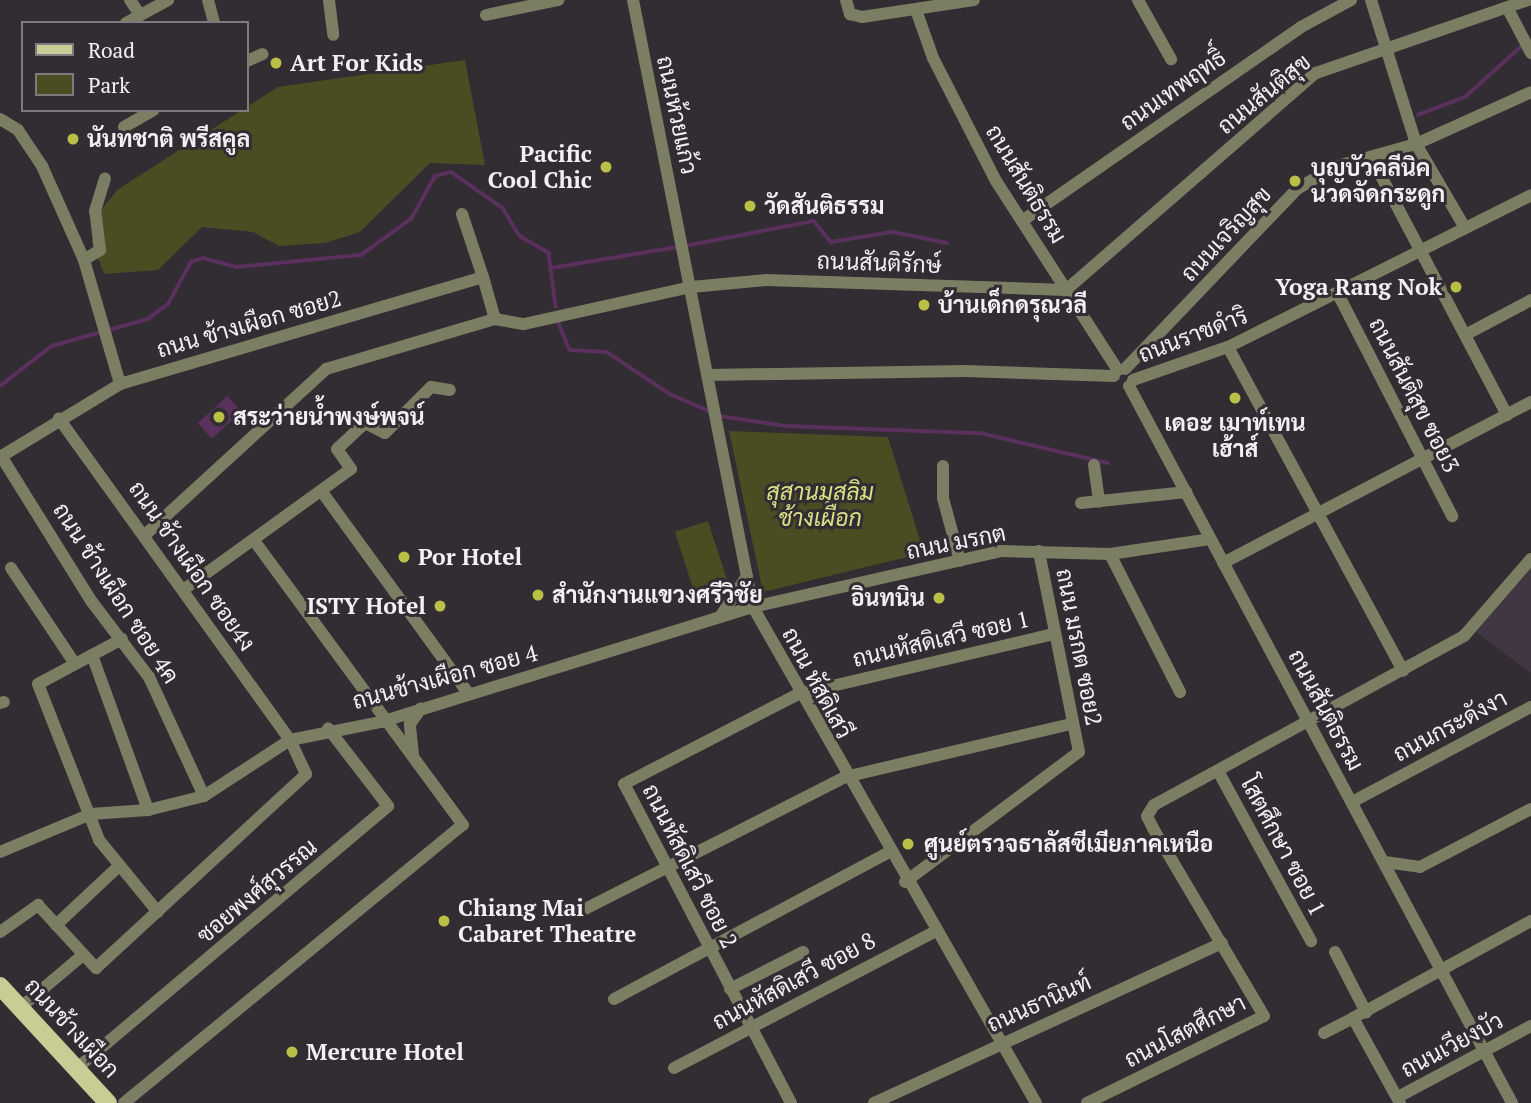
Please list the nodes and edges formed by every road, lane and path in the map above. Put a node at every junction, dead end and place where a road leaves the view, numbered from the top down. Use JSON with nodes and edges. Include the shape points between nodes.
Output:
{"nodes":[{"id":1,"x":130,"y":0,"type":"edge"},
{"id":2,"x":168,"y":0,"type":"edge"},
{"id":3,"x":208,"y":0,"type":"edge"},
{"id":4,"x":329,"y":0,"type":"edge"},
{"id":5,"x":558,"y":0,"type":"edge"},
{"id":6,"x":634,"y":0,"type":"edge"},
{"id":7,"x":846,"y":0,"type":"edge"},
{"id":8,"x":974,"y":0,"type":"edge"},
{"id":9,"x":1138,"y":0,"type":"edge"},
{"id":10,"x":1351,"y":0,"type":"edge"},
{"id":11,"x":1371,"y":0,"type":"edge"},
{"id":12,"x":1528,"y":0,"type":"edge"},
{"id":13,"x":916,"y":9,"type":"junction"},
{"id":14,"x":1508,"y":9,"type":"junction"},
{"id":15,"x":140,"y":15,"type":"junction"},
{"id":16,"x":486,"y":15,"type":"dead end"},
{"id":17,"x":130,"y":21,"type":"edge"},
{"id":18,"x":213,"y":21,"type":"edge"},
{"id":19,"x":333,"y":35,"type":"dead end"},
{"id":20,"x":1388,"y":51,"type":"junction"},
{"id":21,"x":1531,"y":53,"type":"edge"},
{"id":22,"x":263,"y":54,"type":"dead end"},
{"id":23,"x":1171,"y":59,"type":"dead end"},
{"id":24,"x":248,"y":61,"type":"edge"},
{"id":25,"x":1531,"y":92,"type":"edge"},
{"id":26,"x":150,"y":112,"type":"edge"},
{"id":27,"x":0,"y":119,"type":"edge"},
{"id":28,"x":124,"y":127,"type":"dead end"},
{"id":29,"x":1416,"y":144,"type":"junction"},
{"id":30,"x":1371,"y":157,"type":"junction"},
{"id":31,"x":105,"y":179,"type":"dead end"},
{"id":32,"x":1531,"y":195,"type":"edge"},
{"id":33,"x":462,"y":214,"type":"dead end"},
{"id":34,"x":1022,"y":222,"type":"junction"},
{"id":35,"x":1465,"y":228,"type":"junction"},
{"id":36,"x":680,"y":238,"type":"joint"},
{"id":37,"x":1420,"y":251,"type":"junction"},
{"id":38,"x":84,"y":260,"type":"junction"},
{"id":39,"x":483,"y":277,"type":"junction"},
{"id":40,"x":691,"y":286,"type":"junction"},
{"id":41,"x":1066,"y":290,"type":"junction"},
{"id":42,"x":1339,"y":294,"type":"junction"},
{"id":43,"x":1531,"y":300,"type":"edge"},
{"id":44,"x":495,"y":319,"type":"junction"},
{"id":45,"x":1465,"y":335,"type":"junction"},
{"id":46,"x":1228,"y":347,"type":"junction"},
{"id":47,"x":708,"y":375,"type":"junction"},
{"id":48,"x":1124,"y":377,"type":"junction"},
{"id":49,"x":120,"y":384,"type":"junction"},
{"id":50,"x":450,"y":390,"type":"dead end"},
{"id":51,"x":1531,"y":402,"type":"edge"},
{"id":52,"x":1507,"y":415,"type":"junction"},
{"id":53,"x":59,"y":418,"type":"junction"},
{"id":54,"x":1,"y":457,"type":"edge"},
{"id":55,"x":1424,"y":458,"type":"junction"},
{"id":56,"x":1094,"y":465,"type":"dead end"},
{"id":57,"x":943,"y":466,"type":"dead end"},
{"id":58,"x":322,"y":492,"type":"junction"},
{"id":59,"x":1186,"y":492,"type":"junction"},
{"id":60,"x":1099,"y":502,"type":"junction"},
{"id":61,"x":1081,"y":503,"type":"dead end"},
{"id":62,"x":1320,"y":512,"type":"junction"},
{"id":63,"x":1452,"y":516,"type":"dead end"},
{"id":64,"x":145,"y":535,"type":"junction"},
{"id":65,"x":1210,"y":539,"type":"junction"},
{"id":66,"x":254,"y":541,"type":"junction"},
{"id":67,"x":1039,"y":551,"type":"junction"},
{"id":68,"x":1110,"y":554,"type":"junction"},
{"id":69,"x":1531,"y":559,"type":"edge"},
{"id":70,"x":960,"y":561,"type":"junction"},
{"id":71,"x":1223,"y":563,"type":"junction"},
{"id":72,"x":11,"y":568,"type":"dead end"},
{"id":73,"x":747,"y":576,"type":"junction"},
{"id":74,"x":183,"y":590,"type":"junction"},
{"id":75,"x":753,"y":607,"type":"junction"},
{"id":76,"x":719,"y":617,"type":"junction"},
{"id":77,"x":1054,"y":634,"type":"junction"},
{"id":78,"x":122,"y":639,"type":"junction"},
{"id":79,"x":92,"y":655,"type":"junction"},
{"id":80,"x":75,"y":664,"type":"junction"},
{"id":81,"x":1403,"y":671,"type":"junction"},
{"id":82,"x":1180,"y":692,"type":"dead end"},
{"id":83,"x":468,"y":693,"type":"junction"},
{"id":84,"x":798,"y":694,"type":"junction"},
{"id":85,"x":422,"y":707,"type":"junction"},
{"id":86,"x":1531,"y":707,"type":"edge"},
{"id":87,"x":1308,"y":720,"type":"junction"},
{"id":88,"x":381,"y":722,"type":"junction"},
{"id":89,"x":1071,"y":724,"type":"junction"},
{"id":90,"x":328,"y":728,"type":"junction"},
{"id":91,"x":290,"y":740,"type":"junction"},
{"id":92,"x":413,"y":756,"type":"junction"},
{"id":93,"x":1218,"y":771,"type":"junction"},
{"id":94,"x":845,"y":777,"type":"junction"},
{"id":95,"x":204,"y":796,"type":"junction"},
{"id":96,"x":1352,"y":802,"type":"junction"},
{"id":97,"x":1531,"y":809,"type":"edge"},
{"id":98,"x":148,"y":810,"type":"junction"},
{"id":99,"x":91,"y":814,"type":"junction"},
{"id":100,"x":0,"y":852,"type":"edge"},
{"id":101,"x":888,"y":853,"type":"junction"},
{"id":102,"x":1385,"y":862,"type":"junction"},
{"id":103,"x":118,"y":867,"type":"junction"},
{"id":104,"x":667,"y":867,"type":"junction"},
{"id":105,"x":905,"y":882,"type":"junction"},
{"id":106,"x":585,"y":909,"type":"dead end"},
{"id":107,"x":158,"y":912,"type":"junction"},
{"id":108,"x":1531,"y":921,"type":"edge"},
{"id":109,"x":56,"y":925,"type":"junction"},
{"id":110,"x":0,"y":932,"type":"edge"},
{"id":111,"x":934,"y":932,"type":"junction"},
{"id":112,"x":1311,"y":942,"type":"dead end"},
{"id":113,"x":1222,"y":943,"type":"junction"},
{"id":114,"x":709,"y":948,"type":"junction"},
{"id":115,"x":803,"y":952,"type":"dead end"},
{"id":116,"x":1335,"y":952,"type":"dead end"},
{"id":117,"x":83,"y":955,"type":"junction"},
{"id":118,"x":1444,"y":973,"type":"junction"},
{"id":119,"x":0,"y":986,"type":"edge"},
{"id":120,"x":730,"y":989,"type":"junction"},
{"id":121,"x":614,"y":999,"type":"dead end"},
{"id":122,"x":20,"y":1008,"type":"junction"},
{"id":123,"x":1366,"y":1012,"type":"junction"},
{"id":124,"x":1353,"y":1018,"type":"junction"},
{"id":125,"x":1531,"y":1026,"type":"edge"},
{"id":126,"x":749,"y":1028,"type":"junction"},
{"id":127,"x":1324,"y":1033,"type":"dead end"},
{"id":128,"x":1000,"y":1043,"type":"junction"},
{"id":129,"x":1486,"y":1053,"type":"junction"},
{"id":130,"x":674,"y":1068,"type":"dead end"},
{"id":131,"x":76,"y":1069,"type":"junction"},
{"id":132,"x":1399,"y":1100,"type":"edge"},
{"id":133,"x":108,"y":1103,"type":"edge"},
{"id":134,"x":124,"y":1103,"type":"edge"},
{"id":135,"x":791,"y":1103,"type":"edge"},
{"id":136,"x":874,"y":1103,"type":"edge"},
{"id":137,"x":1036,"y":1103,"type":"edge"},
{"id":138,"x":1087,"y":1103,"type":"edge"},
{"id":139,"x":1512,"y":1103,"type":"edge"}],
"edges":[{"from":1,"to":15,"type":"street"},
{"from":2,"to":15,"type":"street"},
{"from":3,"to":18,"type":"street"},
{"from":4,"to":19,"type":"street"},
{"from":5,"to":16,"type":"street"},
{"from":6,"to":36,"type":"street","name":"ถนนห้วยแก้ว"},
{"from":7,"to":13,"type":"street","via":[[850,14],[862,18]]},
{"from":8,"to":13,"type":"street"},
{"from":9,"to":23,"type":"street"},
{"from":10,"to":34,"type":"street","name":"ถนนเทพฤทธิ์","via":[[1301,27]]},
{"from":11,"to":20,"type":"street"},
{"from":12,"to":14,"type":"street","name":"ถนนสันติสุข"},
{"from":13,"to":34,"type":"street","name":"ถนนสันติธรรม","via":[[933,58]]},
{"from":14,"to":20,"type":"street","name":"ถนนสันติสุข"},
{"from":14,"to":21,"type":"street"},
{"from":15,"to":17,"type":"street"},
{"from":20,"to":29,"type":"street"},
{"from":20,"to":41,"type":"street","name":"ถนนสันติสุข","via":[[1316,73]]},
{"from":22,"to":24,"type":"street"},
{"from":25,"to":29,"type":"street","name":"ถนนเจริญสุข"},
{"from":26,"to":28,"type":"street"},
{"from":27,"to":38,"type":"street","via":[[18,130],[41,166]]},
{"from":29,"to":30,"type":"street","name":"ถนนเจริญสุข"},
{"from":29,"to":35,"type":"street"},
{"from":30,"to":37,"type":"street"},
{"from":30,"to":48,"type":"street","name":"ถนนเจริญสุข","via":[[1334,167],[1269,212]]},
{"from":31,"to":38,"type":"street","via":[[96,211],[100,250]]},
{"from":32,"to":35,"type":"street","name":"ถนนราชดำริ"},
{"from":33,"to":39,"type":"street"},
{"from":34,"to":41,"type":"street","name":"ถนนสันติธรรม"},
{"from":35,"to":37,"type":"street","name":"ถนนราชดำริ"},
{"from":36,"to":40,"type":"street","name":"ถนน หัสดิเสวี"},
{"from":37,"to":42,"type":"street","name":"ถนนราชดำริ"},
{"from":37,"to":45,"type":"street"},
{"from":38,"to":49,"type":"street"},
{"from":39,"to":44,"type":"street"},
{"from":39,"to":49,"type":"street","name":"ถนน ช้างเผือก ซอย2"},
{"from":40,"to":41,"type":"street","name":"ถนนสันติรักษ์","via":[[766,280]]},
{"from":40,"to":44,"type":"street","name":"ถนนสันติรักษ์","via":[[524,324]]},
{"from":40,"to":47,"type":"street","name":"ถนน หัสดิเสวี"},
{"from":41,"to":48,"type":"street","name":"ถนนสันติธรรม"},
{"from":42,"to":46,"type":"street","name":"ถนนราชดำริ"},
{"from":42,"to":55,"type":"street","name":"ถนนสันติสุข ซอย3"},
{"from":43,"to":45,"type":"street"},
{"from":44,"to":64,"type":"street","via":[[326,369]]},
{"from":45,"to":52,"type":"street"},
{"from":46,"to":48,"type":"street","name":"ถนนราชดำริ"},
{"from":46,"to":62,"type":"street"},
{"from":47,"to":48,"type":"street","via":[[965,371]]},
{"from":47,"to":73,"type":"street","name":"ถนน หัสดิเสวี"},
{"from":48,"to":59,"type":"street","name":"ถนนสันติธรรม"},
{"from":49,"to":53,"type":"street","name":"ถนน ช้างเผือก ซอย2"},
{"from":50,"to":58,"type":"street","via":[[431,387],[385,433],[365,423],[337,449],[351,469]]},
{"from":51,"to":52,"type":"street"},
{"from":52,"to":55,"type":"street"},
{"from":53,"to":54,"type":"street","name":"ถนน ช้างเผือก ซอย2"},
{"from":53,"to":64,"type":"street","name":"ถนน ช้างเผือก ซอย4ง"},
{"from":54,"to":78,"type":"street","name":"ถนน ช้างเผือก ซอย 4ค"},
{"from":55,"to":62,"type":"street"},
{"from":55,"to":63,"type":"street","name":"ถนนสันติสุข ซอย3"},
{"from":56,"to":60,"type":"street"},
{"from":57,"to":70,"type":"street","via":[[943,498]]},
{"from":58,"to":66,"type":"street"},
{"from":58,"to":83,"type":"street"},
{"from":59,"to":60,"type":"street"},
{"from":59,"to":65,"type":"street","name":"ถนนสันติธรรม"},
{"from":60,"to":61,"type":"street"},
{"from":62,"to":71,"type":"street"},
{"from":62,"to":81,"type":"street"},
{"from":64,"to":74,"type":"street","name":"ถนน ช้างเผือก ซอย4ง"},
{"from":65,"to":68,"type":"street","name":"ถนน มรกต"},
{"from":65,"to":71,"type":"street","name":"ถนนสันติธรรม"},
{"from":66,"to":74,"type":"street"},
{"from":66,"to":88,"type":"street"},
{"from":67,"to":68,"type":"street","name":"ถนน มรกต"},
{"from":67,"to":70,"type":"street","name":"ถนน มรกต"},
{"from":67,"to":77,"type":"street","name":"ถนน มรกต ซอย2"},
{"from":68,"to":82,"type":"street"},
{"from":69,"to":81,"type":"street","name":"ถนนโสตศึกษา","via":[[1464,636]]},
{"from":70,"to":75,"type":"street","name":"ถนน มรกต"},
{"from":71,"to":87,"type":"street","name":"ถนนสันติธรรม"},
{"from":72,"to":80,"type":"street"},
{"from":73,"to":75,"type":"street","name":"ถนน หัสดิเสวี"},
{"from":73,"to":76,"type":"street"},
{"from":74,"to":91,"type":"street","name":"ถนน ช้างเผือก ซอย4ง"},
{"from":75,"to":76,"type":"street","name":"ถนนช้างเผือก ซอย 4"},
{"from":75,"to":84,"type":"street","name":"ถนน หัสดิเสวี"},
{"from":76,"to":83,"type":"street","name":"ถนนช้างเผือก ซอย 4"},
{"from":77,"to":84,"type":"street","name":"ถนนหัสดิเสวี ซอย 1"},
{"from":77,"to":89,"type":"street","name":"ถนน มรกต ซอย2"},
{"from":78,"to":79,"type":"street"},
{"from":78,"to":95,"type":"street","name":"ถนน ช้างเผือก ซอย 4ค","via":[[149,677]]},
{"from":79,"to":80,"type":"street"},
{"from":79,"to":98,"type":"street"},
{"from":80,"to":99,"type":"street","via":[[38,684]]},
{"from":81,"to":87,"type":"street","name":"ถนนโสตศึกษา"},
{"from":83,"to":85,"type":"street","name":"ถนนช้างเผือก ซอย 4"},
{"from":84,"to":94,"type":"street","name":"ถนน หัสดิเสวี"},
{"from":84,"to":104,"type":"street","name":"ถนนหัสดิเสวี ซอย 2","via":[[624,784]]},
{"from":85,"to":88,"type":"street","name":"ถนนช้างเผือก ซอย 4"},
{"from":85,"to":92,"type":"street","via":[[410,724]]},
{"from":86,"to":96,"type":"street","name":"ถนนกระดังงา"},
{"from":87,"to":93,"type":"street","name":"ถนนโสตศึกษา"},
{"from":87,"to":96,"type":"street","name":"ถนนสันติธรรม"},
{"from":88,"to":90,"type":"street","name":"ถนนช้างเผือก ซอย 4"},
{"from":88,"to":92,"type":"street"},
{"from":89,"to":94,"type":"street"},
{"from":89,"to":105,"type":"street","name":"ถนน มรกต ซอย2","via":[[1079,752]]},
{"from":90,"to":91,"type":"street","name":"ถนนช้างเผือก ซอย 4"},
{"from":90,"to":131,"type":"street","name":"ซอยพงศ์สุวรรณ","via":[[388,806]]},
{"from":91,"to":95,"type":"street","name":"ถนนช้างเผือก ซอย 4"},
{"from":91,"to":107,"type":"street","name":"ถนน ช้างเผือก ซอย4ง","via":[[306,774]]},
{"from":92,"to":134,"type":"street","via":[[463,825]]},
{"from":93,"to":112,"type":"street","name":"โสตศึกษา ซอย 1"},
{"from":93,"to":113,"type":"street","name":"ถนนโสตศึกษา","via":[[1154,805],[1147,816]]},
{"from":94,"to":101,"type":"street","name":"ถนน หัสดิเสวี"},
{"from":94,"to":104,"type":"street"},
{"from":95,"to":98,"type":"street","name":"ถนนช้างเผือก ซอย 4"},
{"from":96,"to":102,"type":"street","name":"ถนนสันติธรรม"},
{"from":97,"to":102,"type":"street","via":[[1420,867]]},
{"from":98,"to":99,"type":"street","name":"ถนนช้างเผือก ซอย 4"},
{"from":99,"to":100,"type":"street","name":"ถนนช้างเผือก ซอย 4"},
{"from":99,"to":103,"type":"street"},
{"from":101,"to":105,"type":"street","name":"ถนน หัสดิเสวี"},
{"from":101,"to":114,"type":"street"},
{"from":102,"to":118,"type":"street","name":"ถนนสันติธรรม"},
{"from":103,"to":107,"type":"street"},
{"from":103,"to":109,"type":"street"},
{"from":104,"to":106,"type":"street"},
{"from":104,"to":114,"type":"street","name":"ถนนหัสดิเสวี ซอย 2"},
{"from":105,"to":111,"type":"street","name":"ถนน หัสดิเสวี"},
{"from":107,"to":117,"type":"street","via":[[96,968]]},
{"from":108,"to":118,"type":"street"},
{"from":109,"to":110,"type":"street","via":[[38,905]]},
{"from":109,"to":117,"type":"street"},
{"from":111,"to":126,"type":"street","name":"ถนนหัสดิเสวี ซอย 8"},
{"from":111,"to":128,"type":"street","name":"ถนน หัสดิเสวี"},
{"from":113,"to":128,"type":"street","name":"ถนนธานินท์"},
{"from":113,"to":138,"type":"street","name":"ถนนโสตศึกษา","via":[[1264,1016]]},
{"from":114,"to":120,"type":"street","name":"ถนนหัสดิเสวี ซอย 2"},
{"from":114,"to":121,"type":"street"},
{"from":115,"to":120,"type":"street"},
{"from":116,"to":123,"type":"street"},
{"from":117,"to":122,"type":"street"},
{"from":118,"to":123,"type":"street"},
{"from":118,"to":129,"type":"street","name":"ถนนสันติธรรม"},
{"from":119,"to":122,"type":"main road","name":"ถนนช้างเผือก"},
{"from":120,"to":126,"type":"street","name":"ถนนหัสดิเสวี ซอย 2"},
{"from":122,"to":131,"type":"main road","name":"ถนนช้างเผือก"},
{"from":123,"to":124,"type":"street"},
{"from":124,"to":127,"type":"street"},
{"from":124,"to":132,"type":"street"},
{"from":125,"to":129,"type":"street","name":"ถนนเวียงบัว"},
{"from":126,"to":130,"type":"street","name":"ถนนหัสดิเสวี ซอย 8"},
{"from":126,"to":135,"type":"street","name":"ถนนหัสดิเสวี ซอย 2"},
{"from":128,"to":136,"type":"street","name":"ถนนธานินท์"},
{"from":128,"to":137,"type":"street","name":"ถนน หัสดิเสวี"},
{"from":129,"to":132,"type":"street","name":"ถนนเวียงบัว"},
{"from":129,"to":139,"type":"street","name":"ถนนสันติธรรม"},
{"from":131,"to":133,"type":"main road","name":"ถนนช้างเผือก"}]}
